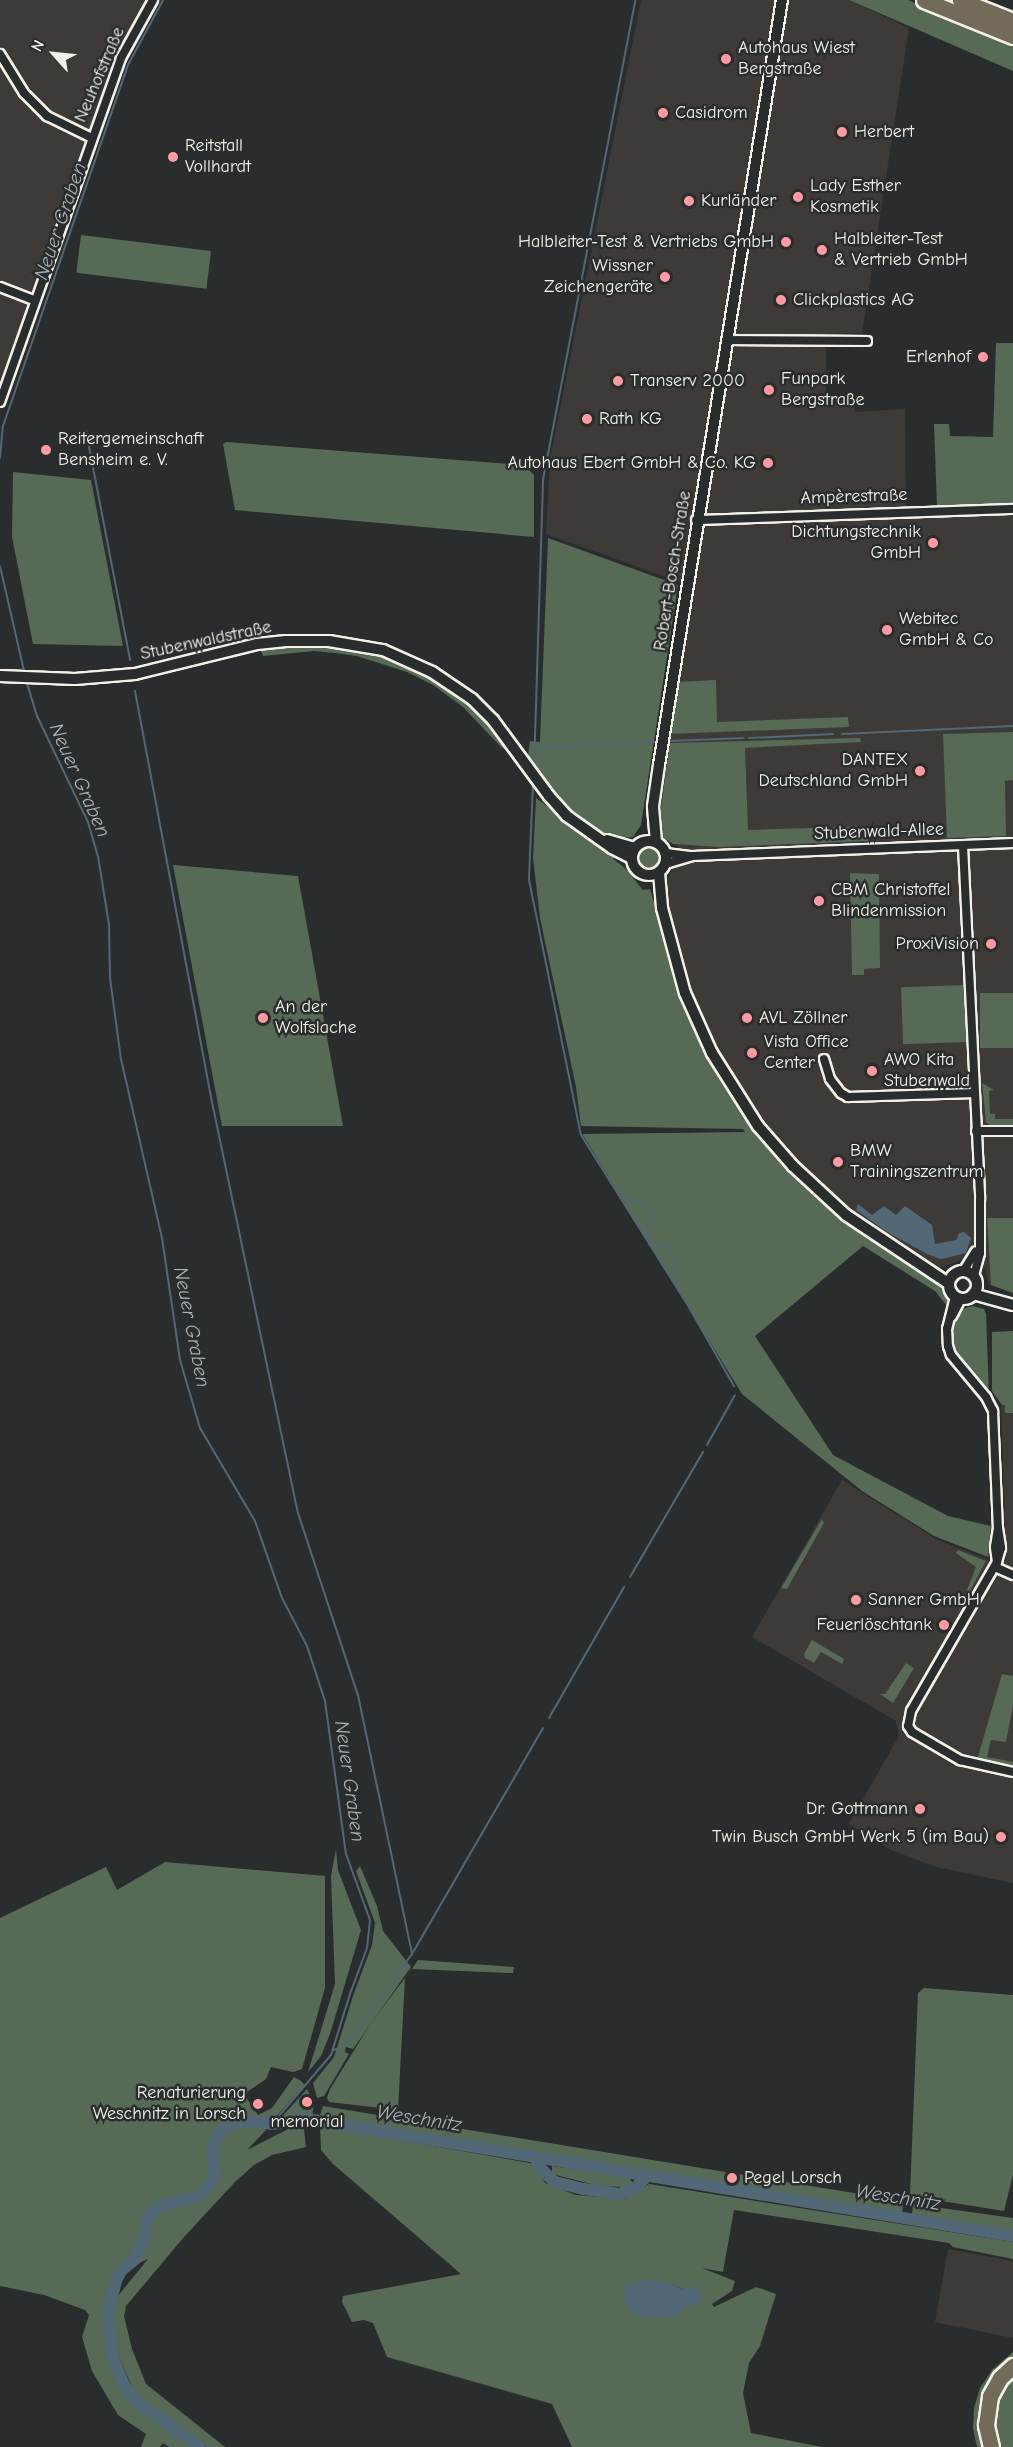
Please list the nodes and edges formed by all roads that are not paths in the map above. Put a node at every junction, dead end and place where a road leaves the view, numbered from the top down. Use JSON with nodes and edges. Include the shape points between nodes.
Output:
{"nodes":[{"id":1,"x":153,"y":0,"type":"edge"},
{"id":2,"x":782,"y":0,"type":"edge"},
{"id":3,"x":924,"y":0,"type":"edge"},
{"id":4,"x":960,"y":0,"type":"edge"},
{"id":5,"x":1013,"y":21,"type":"edge"},
{"id":6,"x":1013,"y":36,"type":"edge"},
{"id":7,"x":0,"y":54,"type":"edge"},
{"id":8,"x":92,"y":138,"type":"junction"},
{"id":9,"x":0,"y":287,"type":"edge"},
{"id":10,"x":34,"y":300,"type":"junction"},
{"id":11,"x":727,"y":340,"type":"junction"},
{"id":12,"x":867,"y":341,"type":"dead end"},
{"id":13,"x":0,"y":402,"type":"edge"},
{"id":14,"x":1013,"y":508,"type":"edge"},
{"id":15,"x":696,"y":520,"type":"junction"},
{"id":16,"x":5,"y":676,"type":"edge"},
{"id":17,"x":653,"y":806,"type":"junction"},
{"id":18,"x":656,"y":842,"type":"junction"},
{"id":19,"x":1013,"y":843,"type":"edge"},
{"id":20,"x":963,"y":846,"type":"junction"},
{"id":21,"x":636,"y":850,"type":"junction"},
{"id":22,"x":666,"y":858,"type":"junction"},
{"id":23,"x":659,"y":873,"type":"junction"},
{"id":24,"x":646,"y":876,"type":"junction"},
{"id":25,"x":662,"y":908,"type":"junction"},
{"id":26,"x":824,"y":1059,"type":"dead end"},
{"id":27,"x":975,"y":1093,"type":"junction"},
{"id":28,"x":976,"y":1131,"type":"junction"},
{"id":29,"x":1013,"y":1131,"type":"edge"},
{"id":30,"x":950,"y":1279,"type":"junction"},
{"id":31,"x":972,"y":1281,"type":"junction"},
{"id":32,"x":958,"y":1298,"type":"junction"},
{"id":33,"x":1013,"y":1299,"type":"edge"},
{"id":34,"x":1013,"y":1305,"type":"edge"},
{"id":35,"x":996,"y":1564,"type":"junction"},
{"id":36,"x":1013,"y":1575,"type":"edge"},
{"id":37,"x":1013,"y":1772,"type":"edge"},
{"id":38,"x":1013,"y":2366,"type":"edge"},
{"id":39,"x":1013,"y":2372,"type":"edge"},
{"id":40,"x":990,"y":2447,"type":"edge"},
{"id":41,"x":996,"y":2447,"type":"edge"}],
"edges":[{"from":1,"to":8,"type":"street","name":"Neuhofstraße","via":[[122,58]]},
{"from":2,"to":11,"type":"street","name":"Robert-Bosch-Straße"},
{"from":3,"to":6,"type":"highway"},
{"from":4,"to":5,"type":"highway"},
{"from":7,"to":8,"type":"street","via":[[24,93],[46,116]]},
{"from":8,"to":10,"type":"street","name":"Neuhofstraße"},
{"from":9,"to":10,"type":"street"},
{"from":10,"to":13,"type":"street","name":"Neuhofstraße"},
{"from":11,"to":12,"type":"street"},
{"from":11,"to":15,"type":"street","name":"Robert-Bosch-Straße"},
{"from":14,"to":15,"type":"street","name":"Ampèrestraße"},
{"from":15,"to":17,"type":"street","name":"Robert-Bosch-Straße"},
{"from":16,"to":21,"type":"street","name":"Stubenwaldstraße","via":[[43,679],[135,674],[286,640],[354,644],[411,661],[457,687],[493,720],[567,816],[596,837]]},
{"from":17,"to":18,"type":"street","name":"Robert-Bosch-Straße"},
{"from":17,"to":21,"type":"street","name":"Robert-Bosch-Straße"},
{"from":18,"to":21,"type":"street"},
{"from":18,"to":22,"type":"street"},
{"from":19,"to":20,"type":"street"},
{"from":20,"to":22,"type":"street","name":"Stubenwald-Allee"},
{"from":20,"to":27,"type":"street","name":"Stubenwald-Allee"},
{"from":21,"to":24,"type":"street","via":[[634,867]]},
{"from":22,"to":23,"type":"street"},
{"from":23,"to":24,"type":"street"},
{"from":23,"to":25,"type":"street"},
{"from":24,"to":25,"type":"street"},
{"from":25,"to":30,"type":"street","via":[[685,993],[697,1021],[712,1053],[758,1126],[828,1200],[868,1232]]},
{"from":26,"to":27,"type":"street","via":[[830,1079],[848,1097]]},
{"from":27,"to":28,"type":"street","name":"Stubenwald-Allee"},
{"from":28,"to":29,"type":"street"},
{"from":28,"to":31,"type":"street","name":"Stubenwald-Allee","via":[[980,1243]]},
{"from":30,"to":31,"type":"street"},
{"from":30,"to":32,"type":"street","via":[[950,1291]]},
{"from":31,"to":32,"type":"street"},
{"from":31,"to":33,"type":"street"},
{"from":31,"to":34,"type":"street"},
{"from":32,"to":35,"type":"street","via":[[947,1336],[951,1355],[993,1411],[1000,1554]]},
{"from":35,"to":36,"type":"street"},
{"from":35,"to":37,"type":"street","via":[[910,1712],[908,1726],[960,1760]]},
{"from":38,"to":40,"type":"highway","via":[[1000,2378],[990,2396],[986,2426]]},
{"from":39,"to":41,"type":"highway","via":[[992,2405],[990,2425]]}]}
